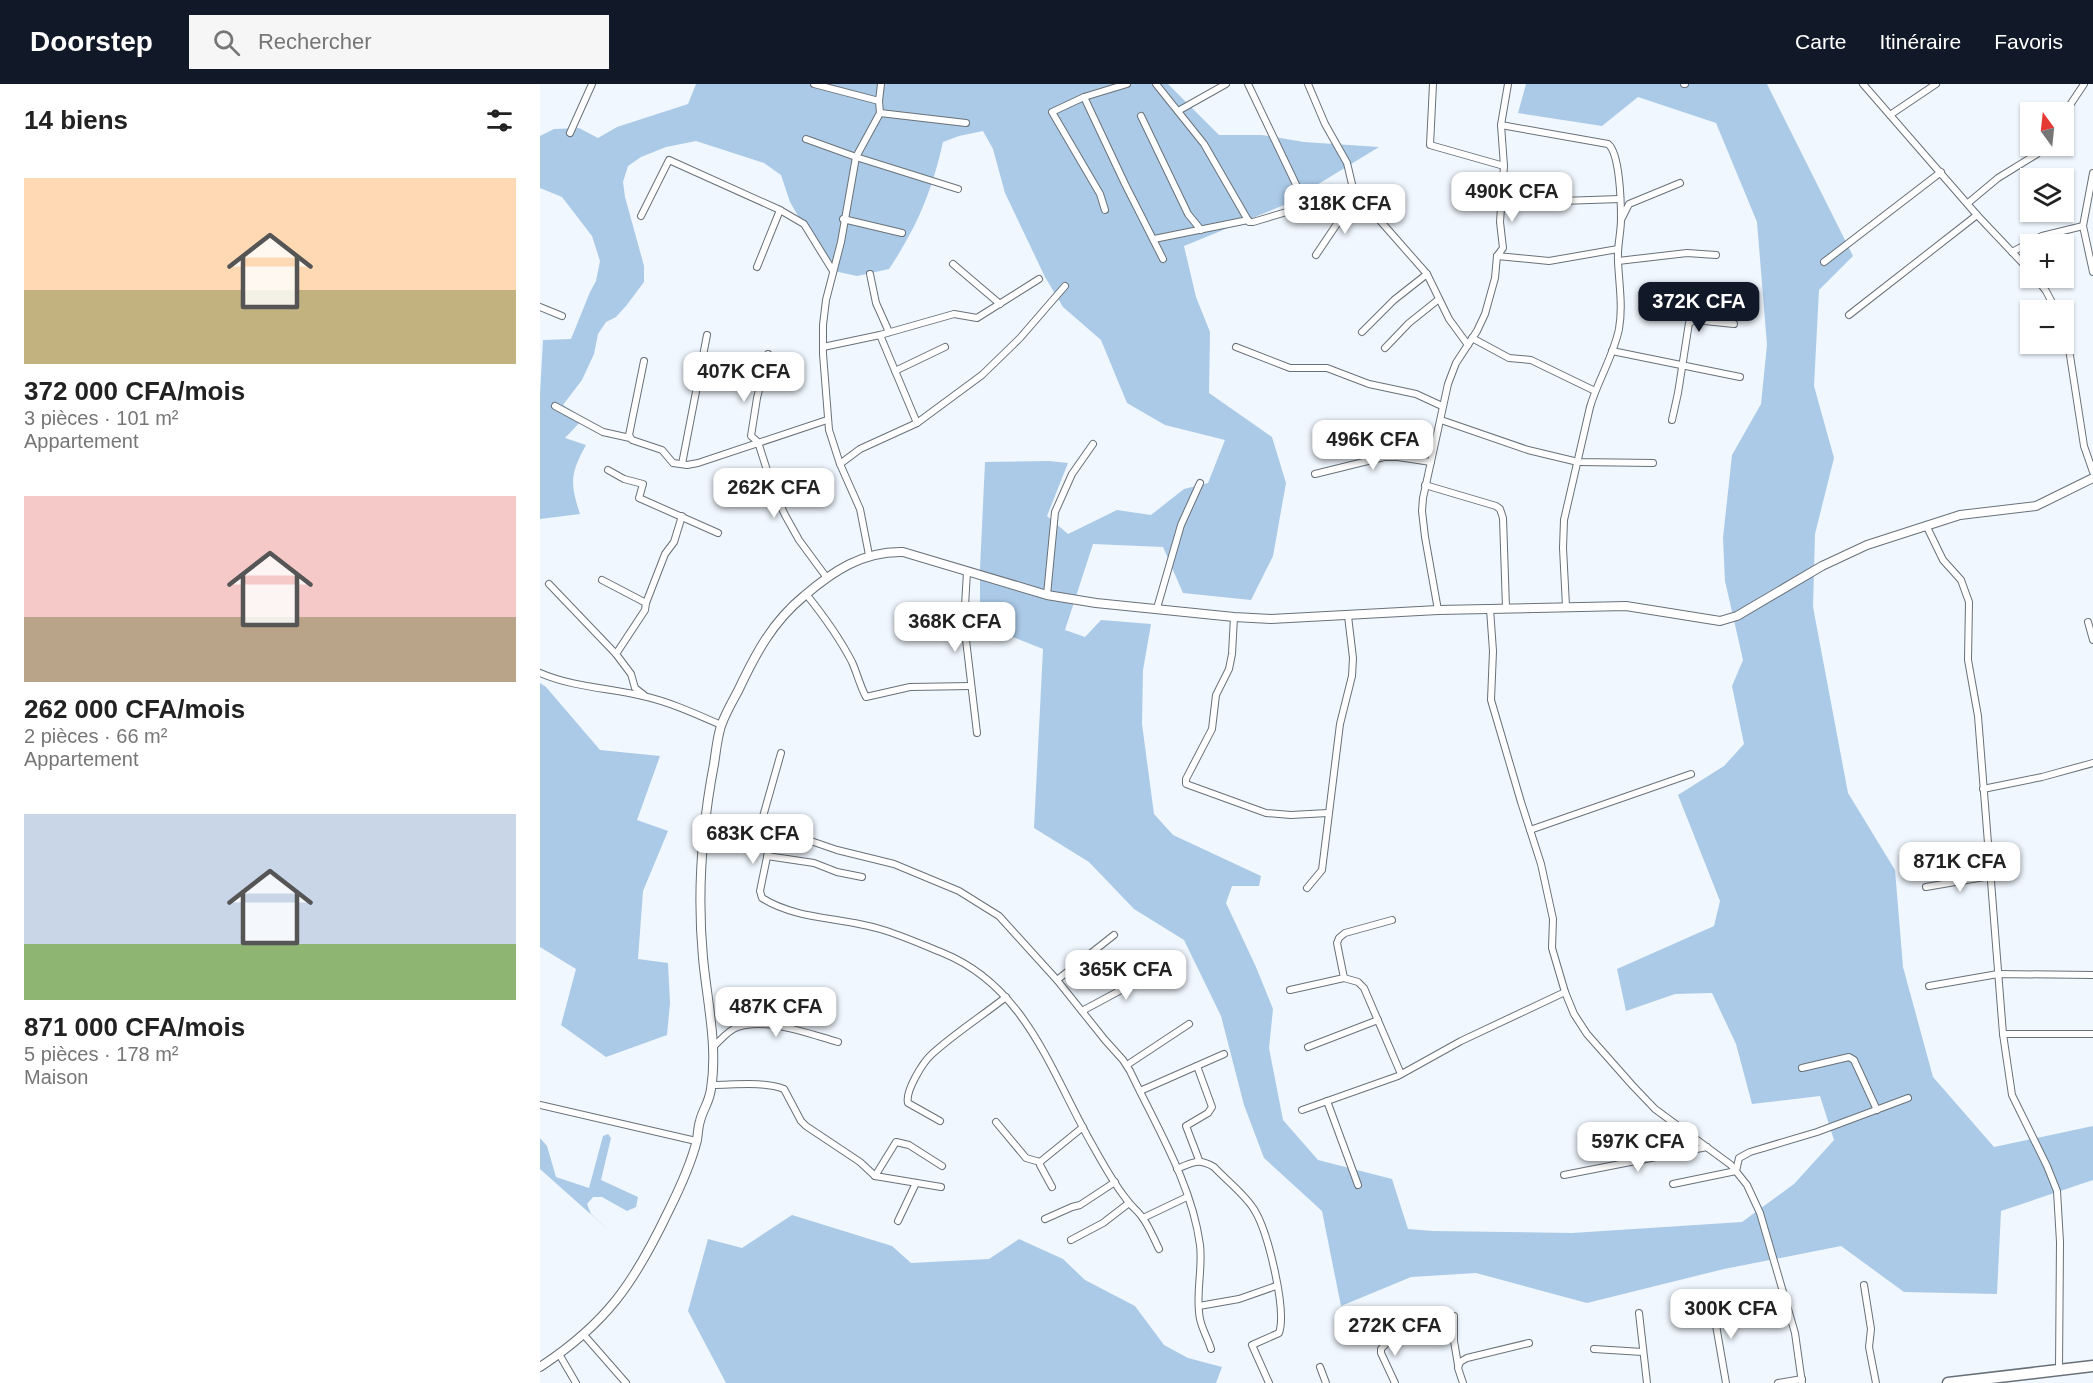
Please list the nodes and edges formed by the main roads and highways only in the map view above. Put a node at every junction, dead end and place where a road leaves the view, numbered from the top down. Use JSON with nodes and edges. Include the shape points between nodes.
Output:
{"nodes":[{"id":1,"x":2093,"y":1366,"type":"edge"},
{"id":2,"x":1947,"y":1383,"type":"edge"}],
"edges":[{"from":1,"to":2,"type":"highway"}]}
